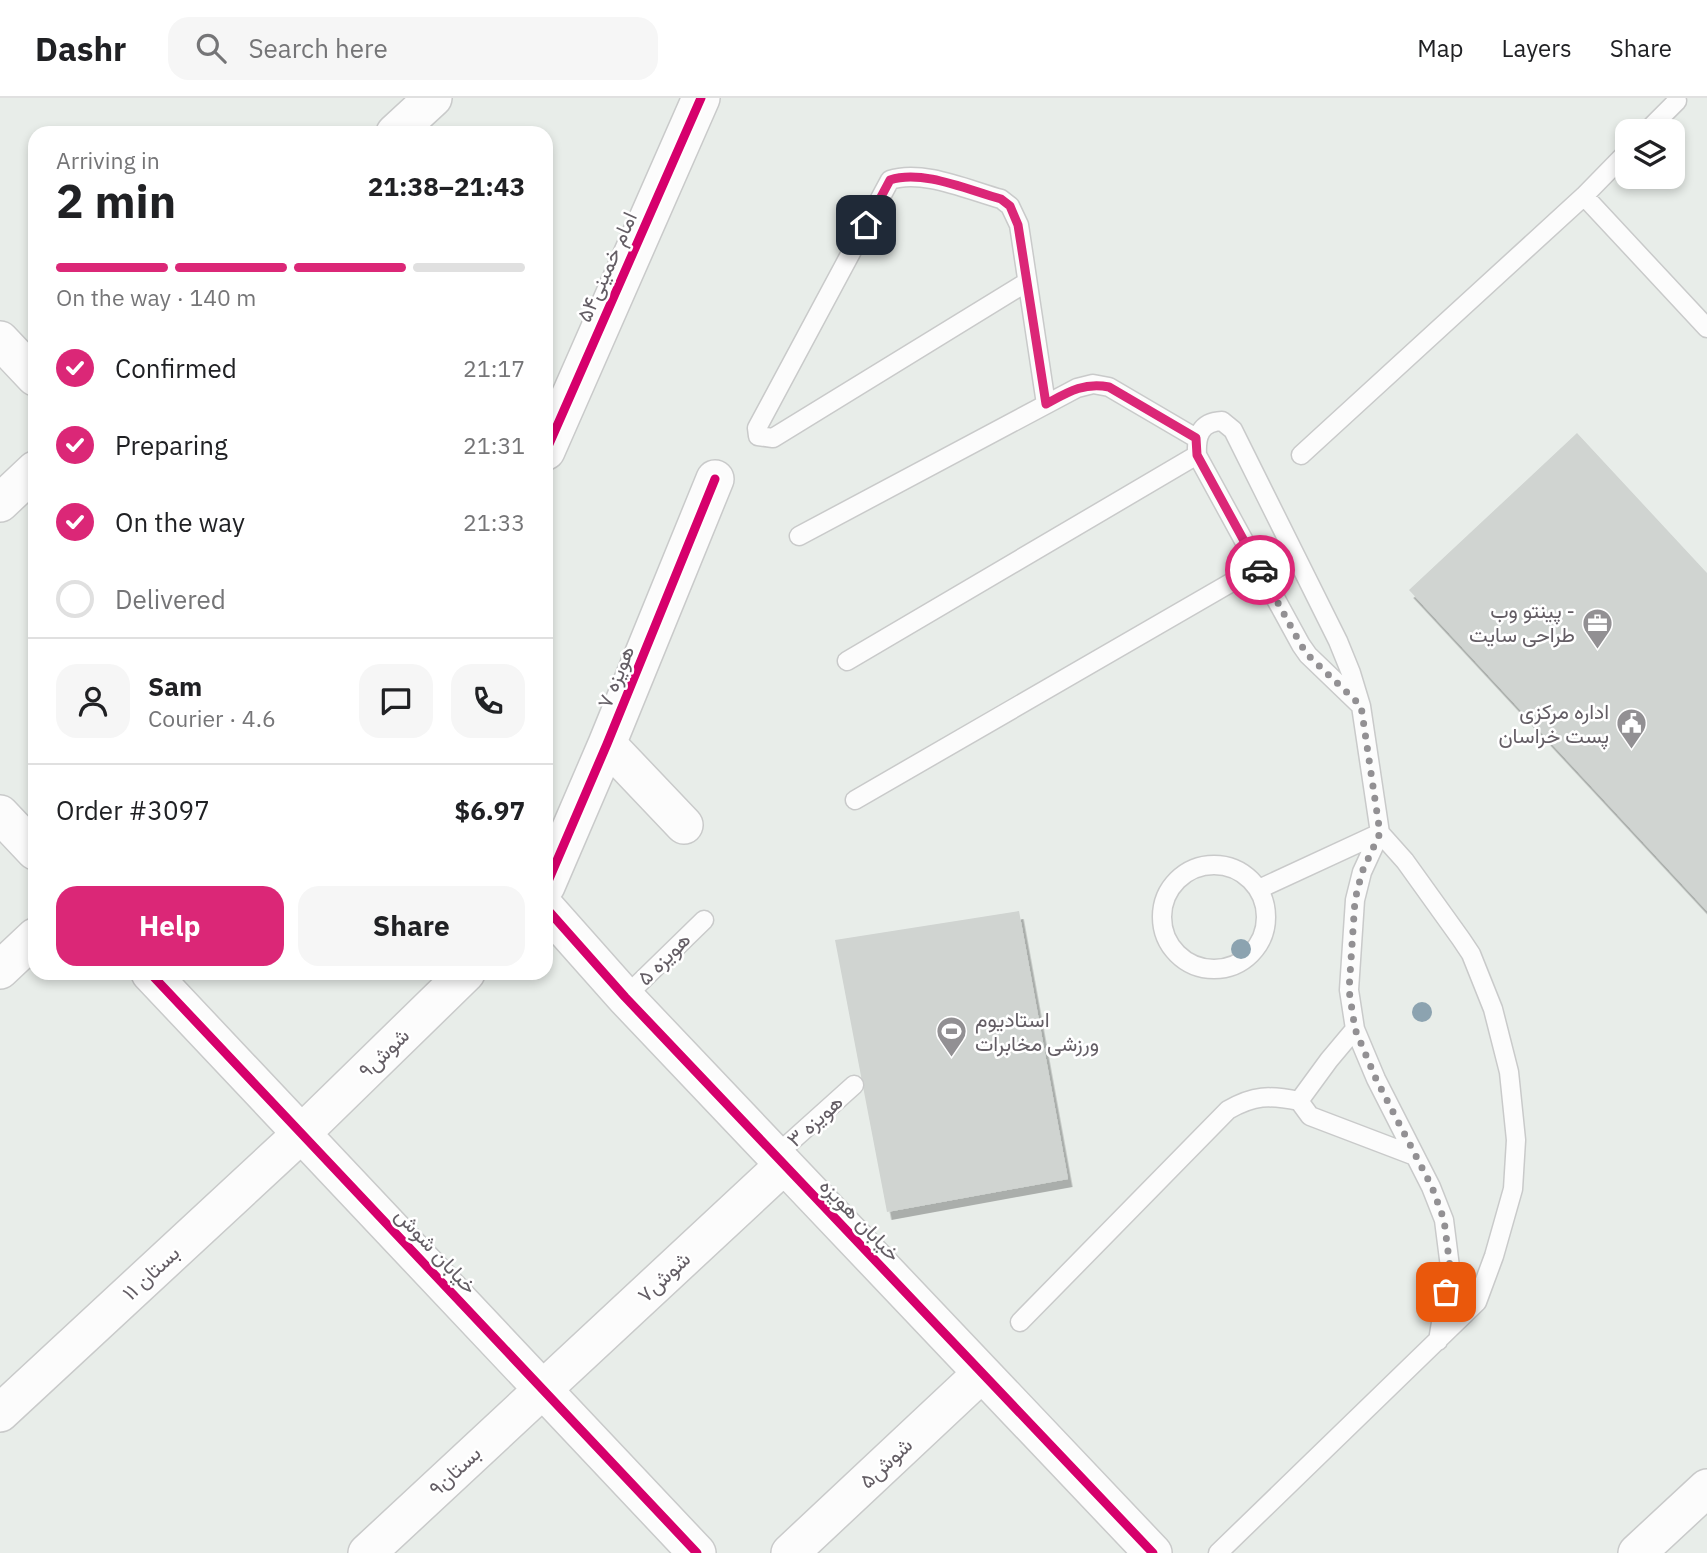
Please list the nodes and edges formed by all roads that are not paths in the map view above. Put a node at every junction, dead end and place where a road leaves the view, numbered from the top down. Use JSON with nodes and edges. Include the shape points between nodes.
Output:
{"nodes":[{"id":1,"x":433,"y":98,"type":"edge"},
{"id":2,"x":701,"y":98,"type":"edge"},
{"id":3,"x":1676,"y":101,"type":"dead end"},
{"id":4,"x":1659,"y":119,"type":"edge"},
{"id":5,"x":403,"y":126,"type":"edge"},
{"id":6,"x":1615,"y":164,"type":"edge"},
{"id":7,"x":1584,"y":196,"type":"junction"},
{"id":8,"x":1027,"y":282,"type":"junction"},
{"id":9,"x":1707,"y":328,"type":"edge"},
{"id":10,"x":0,"y":340,"type":"edge"},
{"id":11,"x":28,"y":370,"type":"edge"},
{"id":12,"x":1046,"y":404,"type":"junction"},
{"id":13,"x":553,"y":435,"type":"edge"},
{"id":14,"x":1196,"y":447,"type":"junction"},
{"id":15,"x":1301,"y":455,"type":"dead end"},
{"id":16,"x":28,"y":477,"type":"edge"},
{"id":17,"x":715,"y":479,"type":"dead end"},
{"id":18,"x":0,"y":503,"type":"edge"},
{"id":19,"x":799,"y":536,"type":"dead end"},
{"id":20,"x":1258,"y":567,"type":"junction"},
{"id":21,"x":847,"y":661,"type":"dead end"},
{"id":22,"x":1361,"y":706,"type":"junction"},
{"id":23,"x":607,"y":744,"type":"junction"},
{"id":24,"x":855,"y":800,"type":"dead end"},
{"id":25,"x":0,"y":814,"type":"edge"},
{"id":26,"x":684,"y":825,"type":"dead end"},
{"id":27,"x":1380,"y":833,"type":"junction"},
{"id":28,"x":28,"y":844,"type":"edge"},
{"id":29,"x":553,"y":871,"type":"edge"},
{"id":30,"x":1259,"y":889,"type":"junction"},
{"id":31,"x":553,"y":916,"type":"edge"},
{"id":32,"x":704,"y":920,"type":"dead end"},
{"id":33,"x":28,"y":944,"type":"edge"},
{"id":34,"x":0,"y":970,"type":"edge"},
{"id":35,"x":157,"y":980,"type":"edge"},
{"id":36,"x":459,"y":980,"type":"edge"},
{"id":37,"x":625,"y":998,"type":"junction"},
{"id":38,"x":1355,"y":1029,"type":"junction"},
{"id":39,"x":855,"y":1086,"type":"dead end"},
{"id":40,"x":1298,"y":1101,"type":"junction"},
{"id":41,"x":301,"y":1134,"type":"junction"},
{"id":42,"x":1415,"y":1156,"type":"junction"},
{"id":43,"x":780,"y":1161,"type":"junction"},
{"id":44,"x":1020,"y":1322,"type":"dead end"},
{"id":45,"x":1438,"y":1341,"type":"junction"},
{"id":46,"x":982,"y":1373,"type":"junction"},
{"id":47,"x":543,"y":1389,"type":"junction"},
{"id":48,"x":0,"y":1413,"type":"edge"},
{"id":49,"x":1707,"y":1488,"type":"edge"},
{"id":50,"x":367,"y":1553,"type":"edge"},
{"id":51,"x":697,"y":1553,"type":"edge"},
{"id":52,"x":790,"y":1553,"type":"edge"},
{"id":53,"x":1153,"y":1553,"type":"edge"},
{"id":54,"x":1219,"y":1553,"type":"edge"},
{"id":55,"x":1637,"y":1553,"type":"edge"}],
"edges":[{"from":1,"to":5,"type":"street"},
{"from":2,"to":13,"type":"street","name":"امام خمینی۵۴"},
{"from":3,"to":4,"type":"lane"},
{"from":6,"to":7,"type":"lane"},
{"from":7,"to":9,"type":"lane"},
{"from":7,"to":15,"type":"lane"},
{"from":8,"to":8,"type":"lane","via":[[773,438],[758,436],[757,428],[890,180],[920,176],[1001,199],[1010,206],[1018,225]]},
{"from":8,"to":12,"type":"lane"},
{"from":10,"to":11,"type":"street"},
{"from":12,"to":14,"type":"lane","via":[[1077,388],[1109,387]]},
{"from":12,"to":19,"type":"lane"},
{"from":14,"to":20,"type":"lane"},
{"from":14,"to":21,"type":"lane"},
{"from":14,"to":22,"type":"lane","via":[[1211,421],[1222,421],[1233,430],[1339,641]]},
{"from":16,"to":18,"type":"street"},
{"from":17,"to":23,"type":"street","name":"هویزه ۷"},
{"from":20,"to":22,"type":"lane","via":[[1308,655]]},
{"from":20,"to":24,"type":"lane"},
{"from":22,"to":27,"type":"lane"},
{"from":23,"to":26,"type":"street"},
{"from":23,"to":29,"type":"street","name":"هویزه ۷"},
{"from":25,"to":28,"type":"street"},
{"from":27,"to":30,"type":"lane"},
{"from":27,"to":38,"type":"lane","via":[[1355,900],[1349,990]]},
{"from":27,"to":45,"type":"lane","via":[[1432,895],[1471,954],[1493,1009],[1510,1072],[1516,1140],[1507,1212],[1477,1302]]},
{"from":30,"to":30,"type":"lane","via":[[1240,873],[1218,865],[1186,873],[1174,884],[1162,914],[1170,945],[1181,958],[1211,970],[1242,962],[1263,937],[1267,921]]},
{"from":31,"to":37,"type":"street","name":"خیابان هویزه"},
{"from":32,"to":37,"type":"lane","name":"هویزه ۵"},
{"from":33,"to":34,"type":"street"},
{"from":35,"to":41,"type":"street","name":"خیابان شوش"},
{"from":36,"to":41,"type":"street","name":"شوش۹"},
{"from":37,"to":43,"type":"street","name":"خیابان هویزه"},
{"from":38,"to":40,"type":"lane"},
{"from":38,"to":42,"type":"lane"},
{"from":39,"to":43,"type":"lane","name":"هویزه ۳"},
{"from":40,"to":42,"type":"lane","via":[[1310,1116]]},
{"from":40,"to":44,"type":"lane","via":[[1247,1099],[1228,1110]]},
{"from":41,"to":47,"type":"street","name":"خیابان شوش"},
{"from":41,"to":48,"type":"street","name":"بستان ۱۱"},
{"from":42,"to":45,"type":"lane","via":[[1444,1220],[1450,1267]]},
{"from":43,"to":46,"type":"street","name":"خیابان هویزه"},
{"from":43,"to":47,"type":"street","name":"شوش۷"},
{"from":45,"to":54,"type":"lane"},
{"from":46,"to":52,"type":"street","name":"شوش۵"},
{"from":46,"to":53,"type":"street","name":"خیابان هویزه"},
{"from":47,"to":50,"type":"street","name":"بستان۹"},
{"from":47,"to":51,"type":"street","name":"خیابان شوش"},
{"from":49,"to":55,"type":"street"}]}
